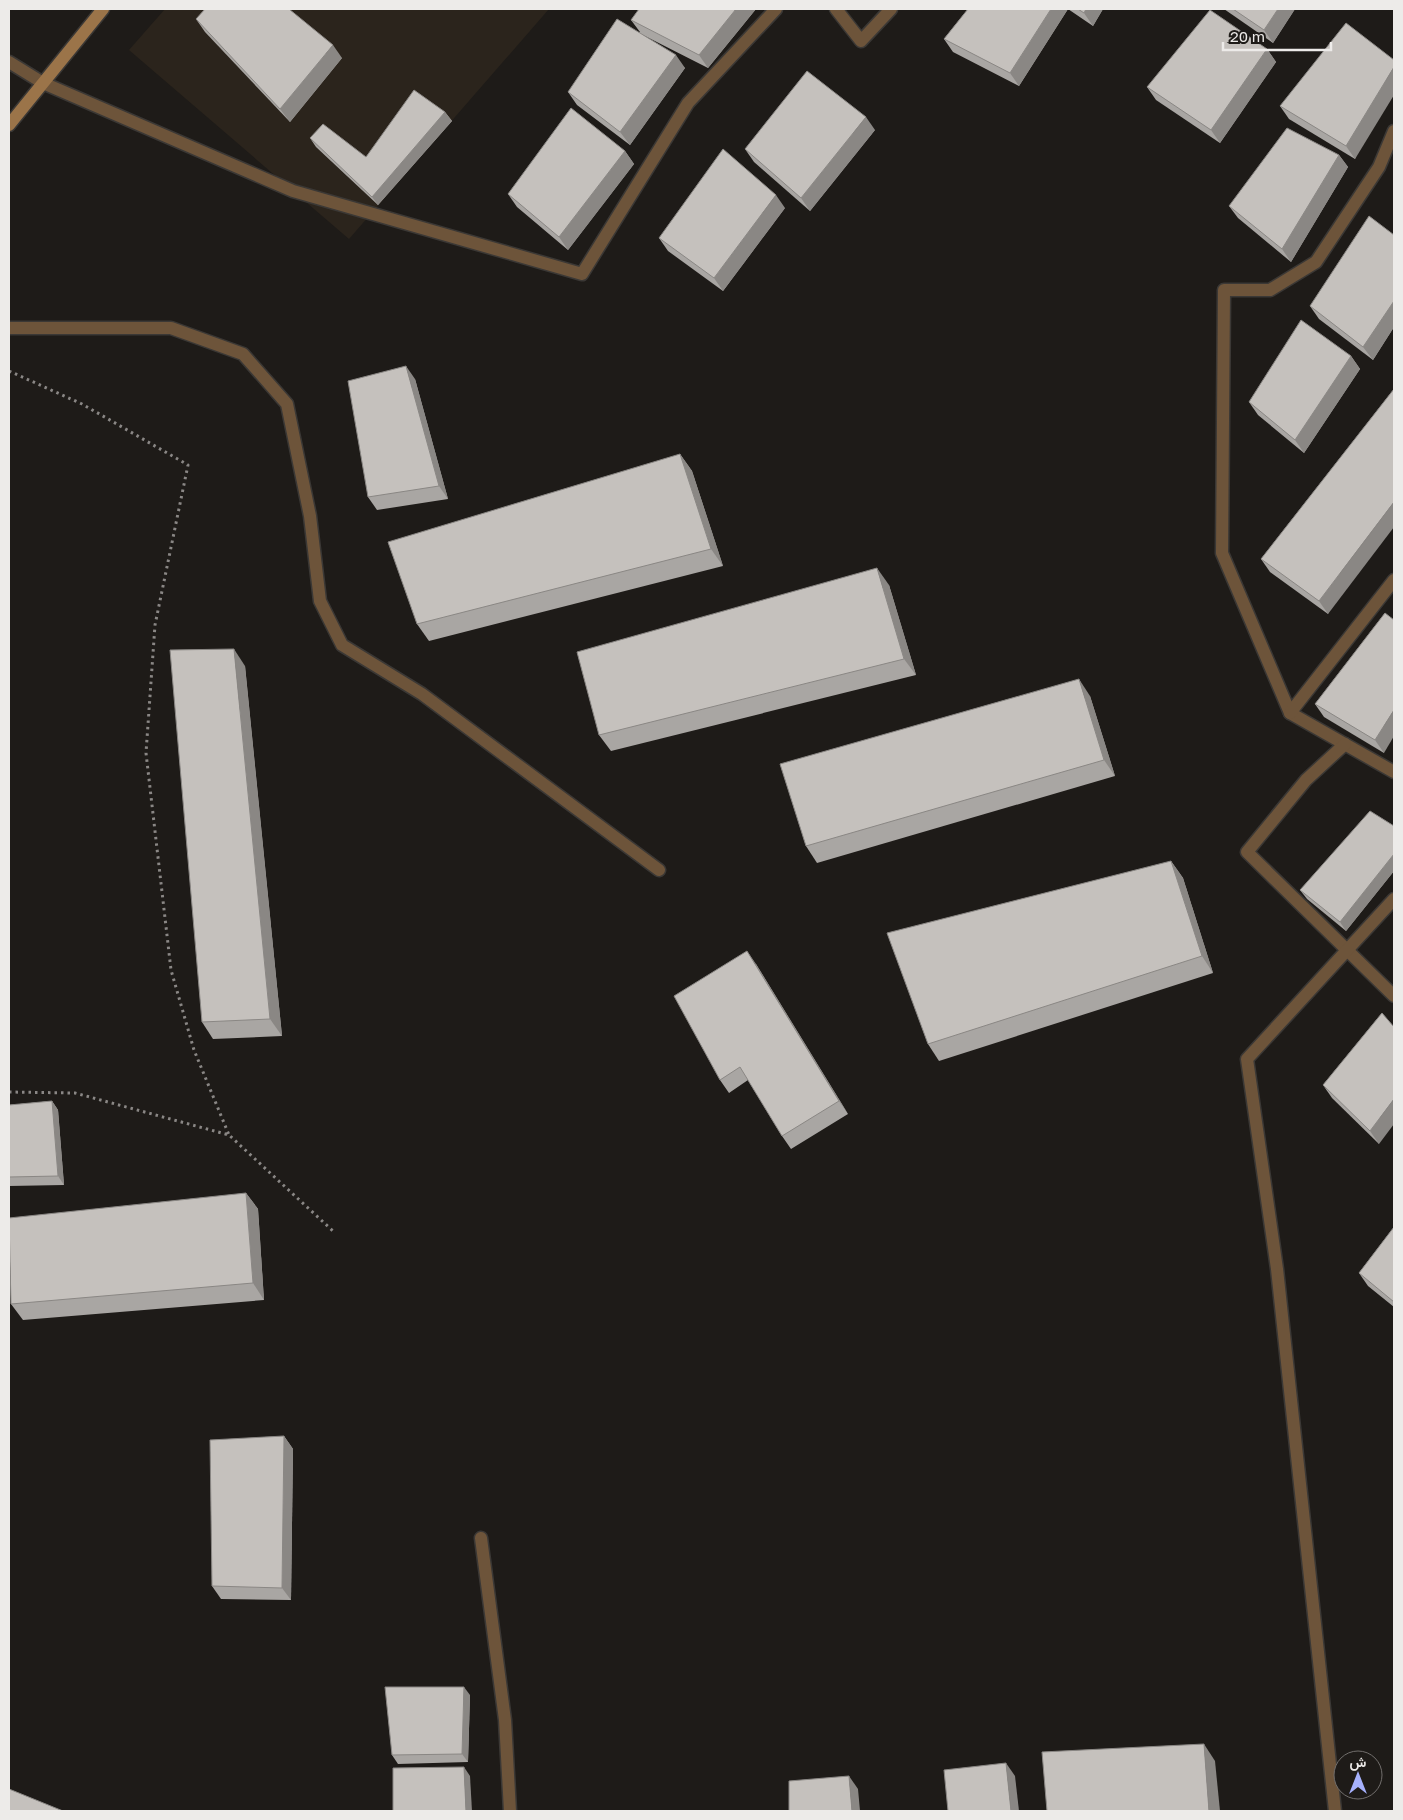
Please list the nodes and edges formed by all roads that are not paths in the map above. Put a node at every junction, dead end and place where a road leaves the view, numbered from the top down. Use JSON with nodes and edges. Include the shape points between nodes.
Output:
{"nodes":[{"id":1,"x":103,"y":9,"type":"edge"},
{"id":2,"x":776,"y":9,"type":"edge"},
{"id":3,"x":836,"y":9,"type":"edge"},
{"id":4,"x":891,"y":9,"type":"edge"},
{"id":5,"x":9,"y":62,"type":"edge"},
{"id":6,"x":43,"y":83,"type":"junction"},
{"id":7,"x":9,"y":125,"type":"edge"},
{"id":8,"x":1394,"y":131,"type":"edge"},
{"id":9,"x":9,"y":328,"type":"edge"},
{"id":10,"x":1394,"y":580,"type":"edge"},
{"id":11,"x":1290,"y":713,"type":"junction"},
{"id":12,"x":1345,"y":744,"type":"junction"},
{"id":13,"x":1394,"y":772,"type":"edge"},
{"id":14,"x":659,"y":870,"type":"dead end"},
{"id":15,"x":1394,"y":899,"type":"edge"},
{"id":16,"x":1347,"y":950,"type":"junction"},
{"id":17,"x":1394,"y":996,"type":"edge"},
{"id":18,"x":481,"y":1538,"type":"dead end"},
{"id":19,"x":510,"y":1811,"type":"edge"},
{"id":20,"x":1335,"y":1811,"type":"edge"}],
"edges":[{"from":1,"to":6,"type":"street"},
{"from":2,"to":6,"type":"street","via":[[688,103],[582,274],[293,191]]},
{"from":3,"to":4,"type":"street","via":[[861,41]]},
{"from":5,"to":6,"type":"street"},
{"from":6,"to":7,"type":"street"},
{"from":8,"to":11,"type":"street","via":[[1379,167],[1316,262],[1270,290],[1224,290],[1222,553]]},
{"from":9,"to":14,"type":"street","via":[[171,328],[243,354],[287,404],[310,516],[320,601],[342,645],[422,694]]},
{"from":10,"to":11,"type":"street"},
{"from":11,"to":12,"type":"street"},
{"from":12,"to":13,"type":"street"},
{"from":12,"to":16,"type":"street","via":[[1306,780],[1247,852]]},
{"from":15,"to":16,"type":"street"},
{"from":16,"to":17,"type":"street"},
{"from":16,"to":20,"type":"street","via":[[1247,1059],[1278,1269]]},
{"from":18,"to":19,"type":"street","via":[[505,1720]]}]}
